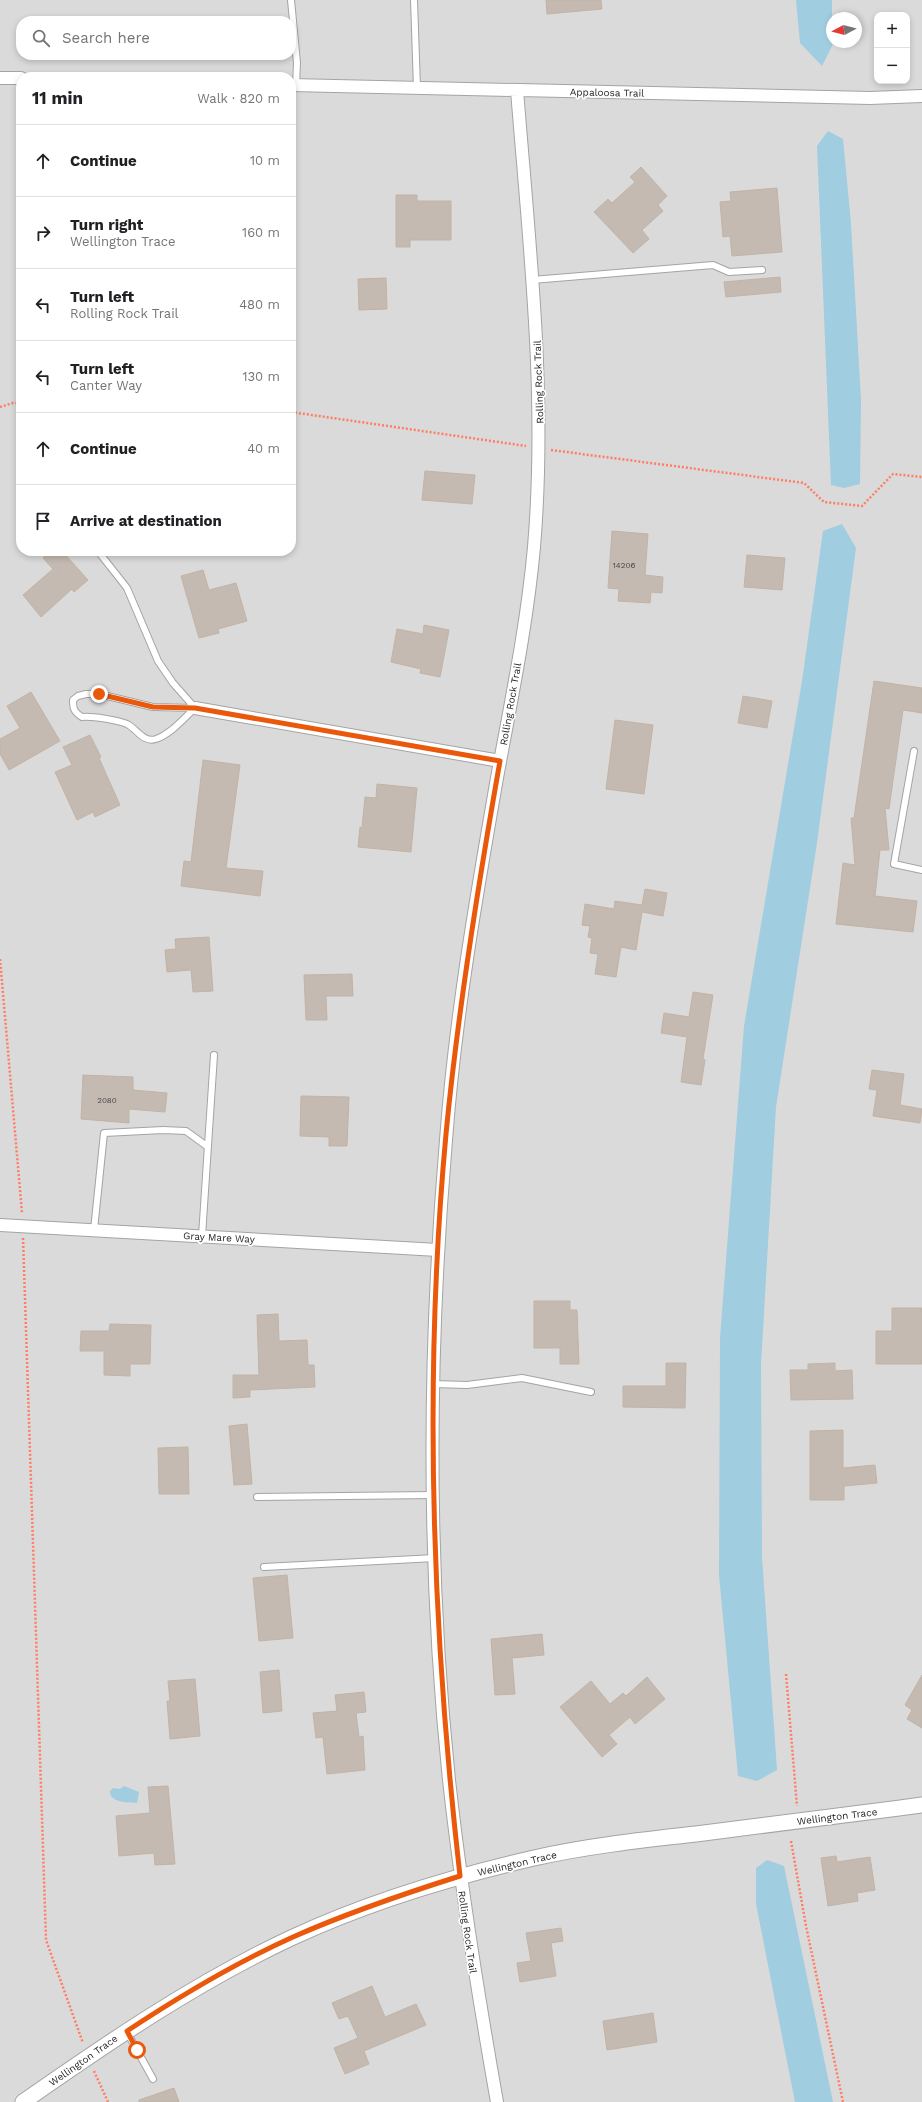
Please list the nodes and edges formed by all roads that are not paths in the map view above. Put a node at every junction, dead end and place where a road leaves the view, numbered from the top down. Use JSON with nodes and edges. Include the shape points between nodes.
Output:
{"nodes":[{"id":1,"x":291,"y":0,"type":"edge"},
{"id":2,"x":414,"y":0,"type":"edge"},
{"id":3,"x":292,"y":16,"type":"edge"},
{"id":4,"x":296,"y":60,"type":"edge"},
{"id":5,"x":295,"y":72,"type":"edge"},
{"id":6,"x":0,"y":78,"type":"edge"},
{"id":7,"x":16,"y":78,"type":"edge"},
{"id":8,"x":296,"y":85,"type":"edge"},
{"id":9,"x":417,"y":88,"type":"junction"},
{"id":10,"x":517,"y":90,"type":"junction"},
{"id":11,"x":922,"y":96,"type":"edge"},
{"id":12,"x":762,"y":270,"type":"dead end"},
{"id":13,"x":532,"y":280,"type":"junction"},
{"id":14,"x":102,"y":556,"type":"edge"},
{"id":15,"x":195,"y":708,"type":"junction"},
{"id":16,"x":914,"y":751,"type":"dead end"},
{"id":17,"x":500,"y":761,"type":"junction"},
{"id":18,"x":922,"y":870,"type":"edge"},
{"id":19,"x":214,"y":1055,"type":"dead end"},
{"id":20,"x":208,"y":1147,"type":"junction"},
{"id":21,"x":0,"y":1225,"type":"edge"},
{"id":22,"x":94,"y":1230,"type":"junction"},
{"id":23,"x":202,"y":1236,"type":"junction"},
{"id":24,"x":438,"y":1250,"type":"junction"},
{"id":25,"x":433,"y":1384,"type":"junction"},
{"id":26,"x":591,"y":1392,"type":"dead end"},
{"id":27,"x":433,"y":1495,"type":"junction"},
{"id":28,"x":257,"y":1497,"type":"dead end"},
{"id":29,"x":435,"y":1558,"type":"junction"},
{"id":30,"x":264,"y":1567,"type":"dead end"},
{"id":31,"x":922,"y":1805,"type":"edge"},
{"id":32,"x":460,"y":1876,"type":"junction"},
{"id":33,"x":127,"y":2031,"type":"junction"},
{"id":34,"x":153,"y":2079,"type":"dead end"},
{"id":35,"x":22,"y":2102,"type":"edge"},
{"id":36,"x":497,"y":2102,"type":"edge"}],
"edges":[{"from":1,"to":3,"type":"lane"},
{"from":2,"to":9,"type":"lane"},
{"from":4,"to":5,"type":"lane"},
{"from":6,"to":7,"type":"street"},
{"from":8,"to":9,"type":"street","name":"Appaloosa Trail"},
{"from":9,"to":10,"type":"street","name":"Appaloosa Trail"},
{"from":10,"to":11,"type":"street","name":"Appaloosa Trail","via":[[870,98]]},
{"from":10,"to":13,"type":"street","name":"Rolling Rock Trail"},
{"from":12,"to":13,"type":"lane","via":[[728,272],[713,265]]},
{"from":13,"to":17,"type":"street","name":"Rolling Rock Trail","via":[[537,341],[539,448],[534,551],[526,613]]},
{"from":14,"to":15,"type":"lane","via":[[127,588],[158,661]]},
{"from":15,"to":15,"type":"lane","via":[[157,739],[150,739],[141,736],[127,724],[82,717],[75,713],[73,700],[78,696],[99,694],[153,707]]},
{"from":15,"to":17,"type":"street"},
{"from":16,"to":18,"type":"lane","via":[[894,864]]},
{"from":17,"to":24,"type":"street","name":"Rolling Rock Trail","via":[[458,1024],[446,1135]]},
{"from":19,"to":20,"type":"lane"},
{"from":20,"to":22,"type":"lane","via":[[186,1131],[104,1133]]},
{"from":20,"to":23,"type":"lane"},
{"from":21,"to":22,"type":"street","name":"Gray Mare Way"},
{"from":22,"to":23,"type":"street","name":"Gray Mare Way"},
{"from":23,"to":24,"type":"street","name":"Gray Mare Way"},
{"from":24,"to":25,"type":"street","name":"Rolling Rock Trail"},
{"from":25,"to":26,"type":"lane","via":[[467,1385],[522,1378]]},
{"from":25,"to":27,"type":"street","name":"Rolling Rock Trail"},
{"from":27,"to":28,"type":"lane"},
{"from":27,"to":29,"type":"street","name":"Rolling Rock Trail"},
{"from":29,"to":30,"type":"lane"},
{"from":29,"to":32,"type":"street","name":"Rolling Rock Trail","via":[[442,1696]]},
{"from":31,"to":32,"type":"street","name":"Wellington Trace","via":[[600,1846]]},
{"from":32,"to":33,"type":"street","name":"Wellington Trace","via":[[391,1898],[292,1938],[176,1999]]},
{"from":32,"to":36,"type":"street","name":"Rolling Rock Trail"},
{"from":33,"to":34,"type":"lane"},
{"from":33,"to":35,"type":"street","name":"Wellington Trace"}]}
